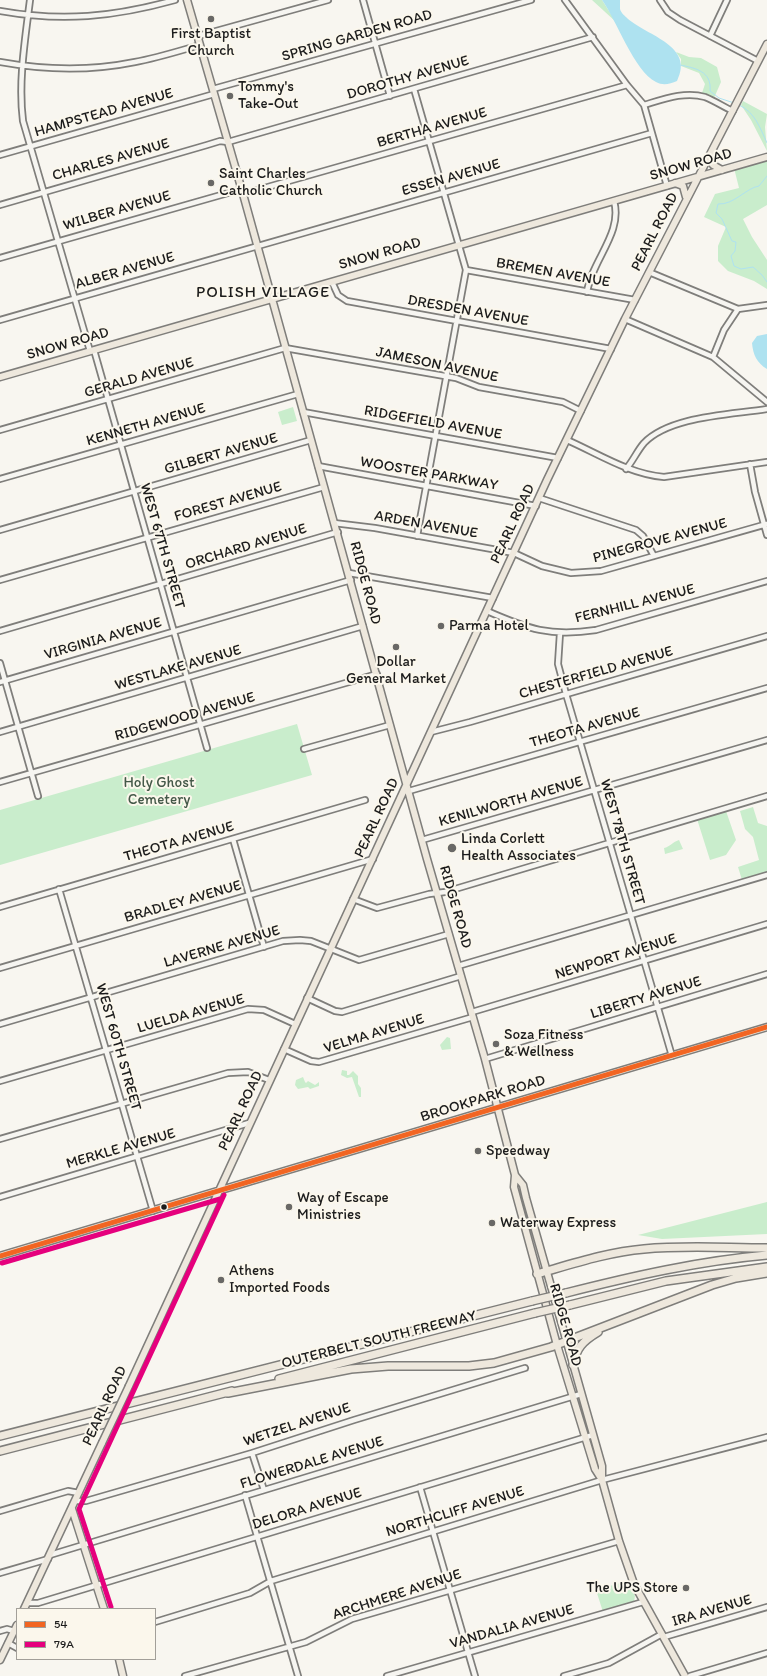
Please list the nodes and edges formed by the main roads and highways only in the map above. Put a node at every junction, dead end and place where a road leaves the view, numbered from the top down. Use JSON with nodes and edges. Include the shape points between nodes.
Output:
{"nodes":[{"id":1,"x":187,"y":0,"type":"edge"},
{"id":2,"x":767,"y":44,"type":"edge"},
{"id":3,"x":711,"y":152,"type":"junction"},
{"id":4,"x":767,"y":157,"type":"edge"},
{"id":5,"x":722,"y":170,"type":"junction"},
{"id":6,"x":698,"y":176,"type":"junction"},
{"id":7,"x":675,"y":183,"type":"junction"},
{"id":8,"x":686,"y":200,"type":"junction"},
{"id":9,"x":272,"y":298,"type":"junction"},
{"id":10,"x":0,"y":377,"type":"edge"},
{"id":11,"x":408,"y":788,"type":"junction"},
{"id":12,"x":767,"y":1027,"type":"edge"},
{"id":13,"x":498,"y":1108,"type":"junction"},
{"id":14,"x":515,"y":1174,"type":"junction"},
{"id":15,"x":218,"y":1192,"type":"junction"},
{"id":16,"x":767,"y":1248,"type":"edge"},
{"id":17,"x":767,"y":1255,"type":"edge"},
{"id":18,"x":0,"y":1256,"type":"edge"},
{"id":19,"x":767,"y":1267,"type":"edge"},
{"id":20,"x":547,"y":1271,"type":"junction"},
{"id":21,"x":767,"y":1273,"type":"edge"},
{"id":22,"x":537,"y":1274,"type":"junction"},
{"id":23,"x":620,"y":1320,"type":"junction"},
{"id":24,"x":566,"y":1341,"type":"junction"},
{"id":25,"x":557,"y":1345,"type":"junction"},
{"id":26,"x":573,"y":1365,"type":"junction"},
{"id":27,"x":228,"y":1393,"type":"junction"},
{"id":28,"x":0,"y":1436,"type":"edge"},
{"id":29,"x":0,"y":1451,"type":"edge"},
{"id":30,"x":602,"y":1480,"type":"junction"},
{"id":31,"x":72,"y":1509,"type":"junction"},
{"id":32,"x":24,"y":1608,"type":"edge"},
{"id":33,"x":104,"y":1608,"type":"edge"},
{"id":34,"x":16,"y":1628,"type":"edge"},
{"id":35,"x":0,"y":1660,"type":"edge"},
{"id":36,"x":118,"y":1660,"type":"edge"},
{"id":37,"x":123,"y":1676,"type":"edge"},
{"id":38,"x":685,"y":1676,"type":"edge"}],
"edges":[{"from":1,"to":9,"type":"main road","name":"RIDGE ROAD"},
{"from":2,"to":3,"type":"main road","name":"PEARL ROAD"},
{"from":3,"to":5,"type":"main road","via":[[713,165]]},
{"from":3,"to":6,"type":"main road","name":"PEARL ROAD"},
{"from":4,"to":5,"type":"main road","name":"SNOW ROAD"},
{"from":5,"to":6,"type":"main road","name":"SNOW ROAD"},
{"from":6,"to":7,"type":"main road","name":"SNOW ROAD"},
{"from":6,"to":8,"type":"main road","name":"PEARL ROAD"},
{"from":7,"to":8,"type":"main road","via":[[685,189]]},
{"from":7,"to":9,"type":"main road","name":"SNOW ROAD"},
{"from":8,"to":11,"type":"main road","name":"PEARL ROAD","via":[[625,319],[539,498],[431,732]]},
{"from":9,"to":10,"type":"main road","name":"SNOW ROAD"},
{"from":9,"to":11,"type":"main road","name":"RIDGE ROAD"},
{"from":11,"to":13,"type":"main road","name":"RIDGE ROAD"},
{"from":11,"to":15,"type":"main road","name":"PEARL ROAD","via":[[353,899]]},
{"from":12,"to":13,"type":"main road","name":"BROOKPARK ROAD"},
{"from":13,"to":14,"type":"main road","name":"RIDGE ROAD"},
{"from":13,"to":15,"type":"main road","name":"BROOKPARK ROAD"},
{"from":14,"to":20,"type":"main road","name":"RIDGE ROAD","via":[[523,1185]]},
{"from":14,"to":22,"type":"main road","name":"RIDGE ROAD","via":[[514,1187]]},
{"from":15,"to":18,"type":"main road","name":"BROOKPARK ROAD"},
{"from":15,"to":31,"type":"main road","name":"PEARL ROAD","bridge":true},
{"from":16,"to":20,"type":"highway","via":[[645,1249],[609,1255]]},
{"from":17,"to":28,"type":"highway","name":"OUTERBELT SOUTH FREEWAY","bridge":true,"via":[[680,1266],[626,1278]]},
{"from":19,"to":27,"type":"highway","name":"OUTERBELT SOUTH FREEWAY","bridge":true,"via":[[666,1281]]},
{"from":20,"to":22,"type":"highway"},
{"from":20,"to":24,"type":"main road","name":"RIDGE ROAD"},
{"from":21,"to":23,"type":"highway","via":[[718,1283]]},
{"from":22,"to":25,"type":"main road","name":"RIDGE ROAD"},
{"from":23,"to":24,"type":"highway"},
{"from":23,"to":26,"type":"highway","via":[[583,1341],[576,1352]]},
{"from":24,"to":25,"type":"highway"},
{"from":24,"to":26,"type":"main road","name":"RIDGE ROAD"},
{"from":25,"to":27,"type":"highway","via":[[485,1365],[351,1369]]},
{"from":25,"to":30,"type":"main road","name":"RIDGE ROAD","via":[[595,1469]]},
{"from":26,"to":30,"type":"main road","name":"RIDGE ROAD","via":[[602,1466]]},
{"from":27,"to":29,"type":"highway","name":"OUTERBELT SOUTH FREEWAY"},
{"from":30,"to":38,"type":"main road","name":"RIDGE ROAD","via":[[629,1572]]},
{"from":31,"to":32,"type":"main road","name":"PEARL ROAD"},
{"from":31,"to":33,"type":"main road"},
{"from":34,"to":35,"type":"main road"},
{"from":36,"to":37,"type":"main road"}]}
